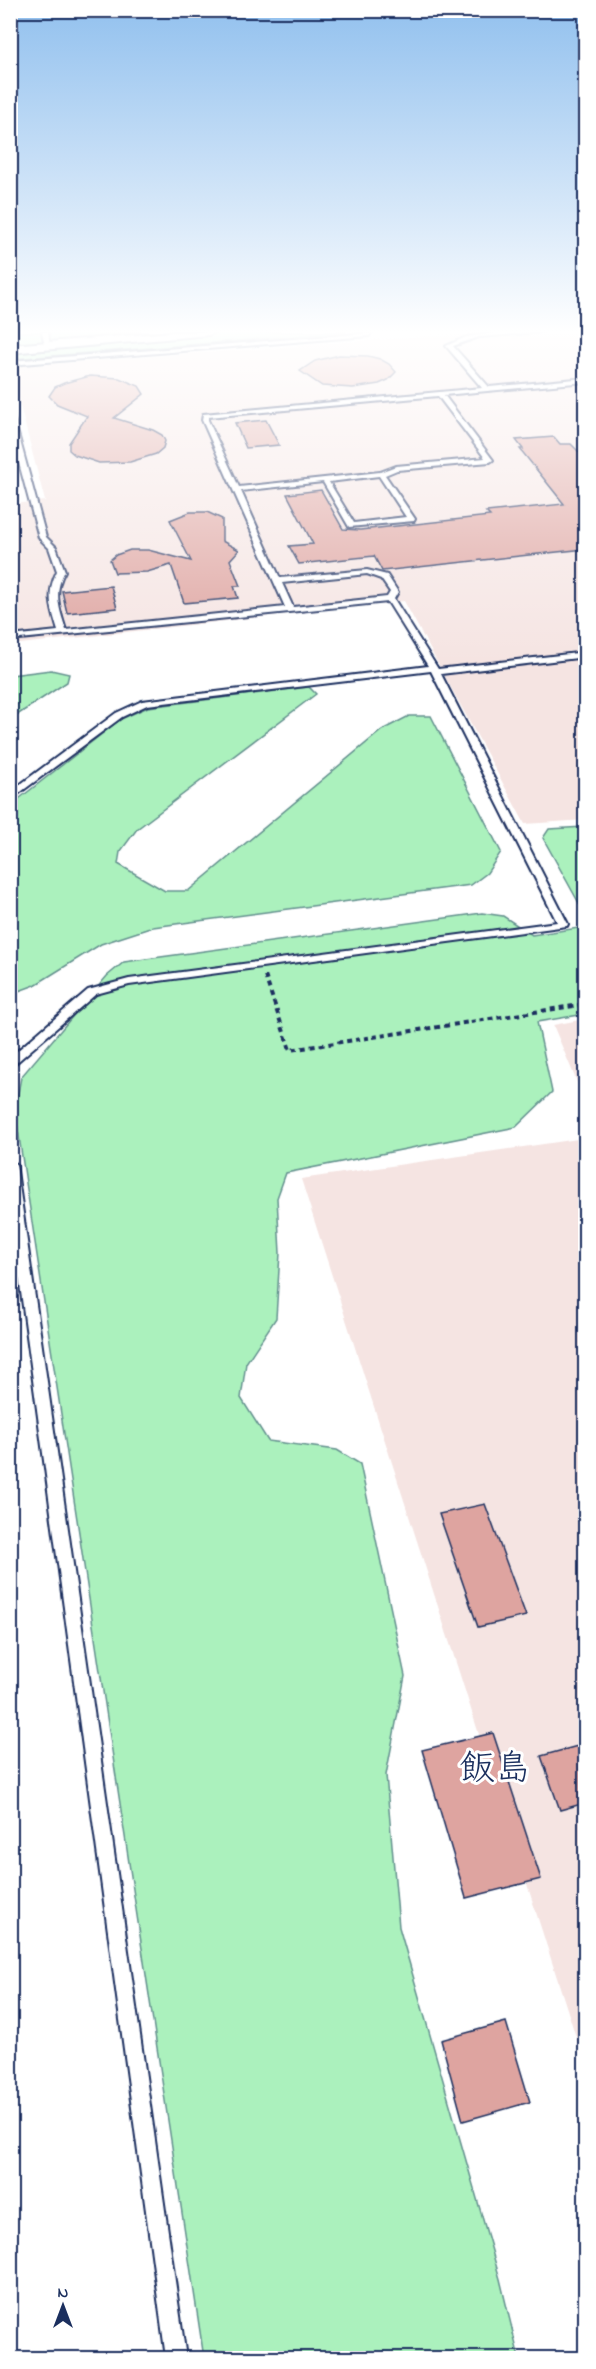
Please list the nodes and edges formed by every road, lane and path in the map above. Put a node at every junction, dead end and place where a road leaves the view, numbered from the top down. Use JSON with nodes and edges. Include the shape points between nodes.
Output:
{"nodes":[{"id":1,"x":17,"y":443,"type":"edge"},
{"id":2,"x":215,"y":443,"type":"edge"},
{"id":3,"x":477,"y":443,"type":"edge"},
{"id":4,"x":381,"y":474,"type":"junction"},
{"id":5,"x":325,"y":480,"type":"junction"},
{"id":6,"x":235,"y":490,"type":"junction"},
{"id":7,"x":277,"y":581,"type":"junction"},
{"id":8,"x":390,"y":599,"type":"junction"},
{"id":9,"x":290,"y":609,"type":"junction"},
{"id":10,"x":63,"y":633,"type":"junction"},
{"id":11,"x":10,"y":638,"type":"edge"},
{"id":12,"x":585,"y":654,"type":"edge"},
{"id":13,"x":435,"y":670,"type":"junction"},
{"id":14,"x":10,"y":797,"type":"edge"},
{"id":15,"x":261,"y":965,"type":"junction"},
{"id":16,"x":585,"y":1004,"type":"edge"},
{"id":17,"x":10,"y":1064,"type":"edge"},
{"id":18,"x":10,"y":1164,"type":"edge"},
{"id":19,"x":176,"y":2358,"type":"edge"}],
"edges":[{"from":1,"to":10,"type":"lane","via":[[43,538],[52,547],[61,571],[51,593]]},
{"from":2,"to":6,"type":"lane"},
{"from":3,"to":4,"type":"lane","via":[[490,460],[396,468]]},
{"from":4,"to":5,"type":"lane"},
{"from":4,"to":5,"type":"lane","via":[[411,519],[352,525]]},
{"from":5,"to":6,"type":"lane"},
{"from":6,"to":7,"type":"lane"},
{"from":7,"to":8,"type":"lane","via":[[368,572],[384,577],[394,592]]},
{"from":7,"to":9,"type":"lane"},
{"from":8,"to":9,"type":"lane"},
{"from":8,"to":13,"type":"lane"},
{"from":9,"to":10,"type":"lane"},
{"from":10,"to":11,"type":"lane"},
{"from":12,"to":13,"type":"lane"},
{"from":13,"to":14,"type":"lane","via":[[146,703],[119,715]]},
{"from":13,"to":15,"type":"lane","via":[[563,924]]},
{"from":15,"to":16,"type":"path","via":[[290,1050]]},
{"from":15,"to":17,"type":"lane","via":[[129,982],[92,992]]},
{"from":18,"to":19,"type":"lane"}]}
